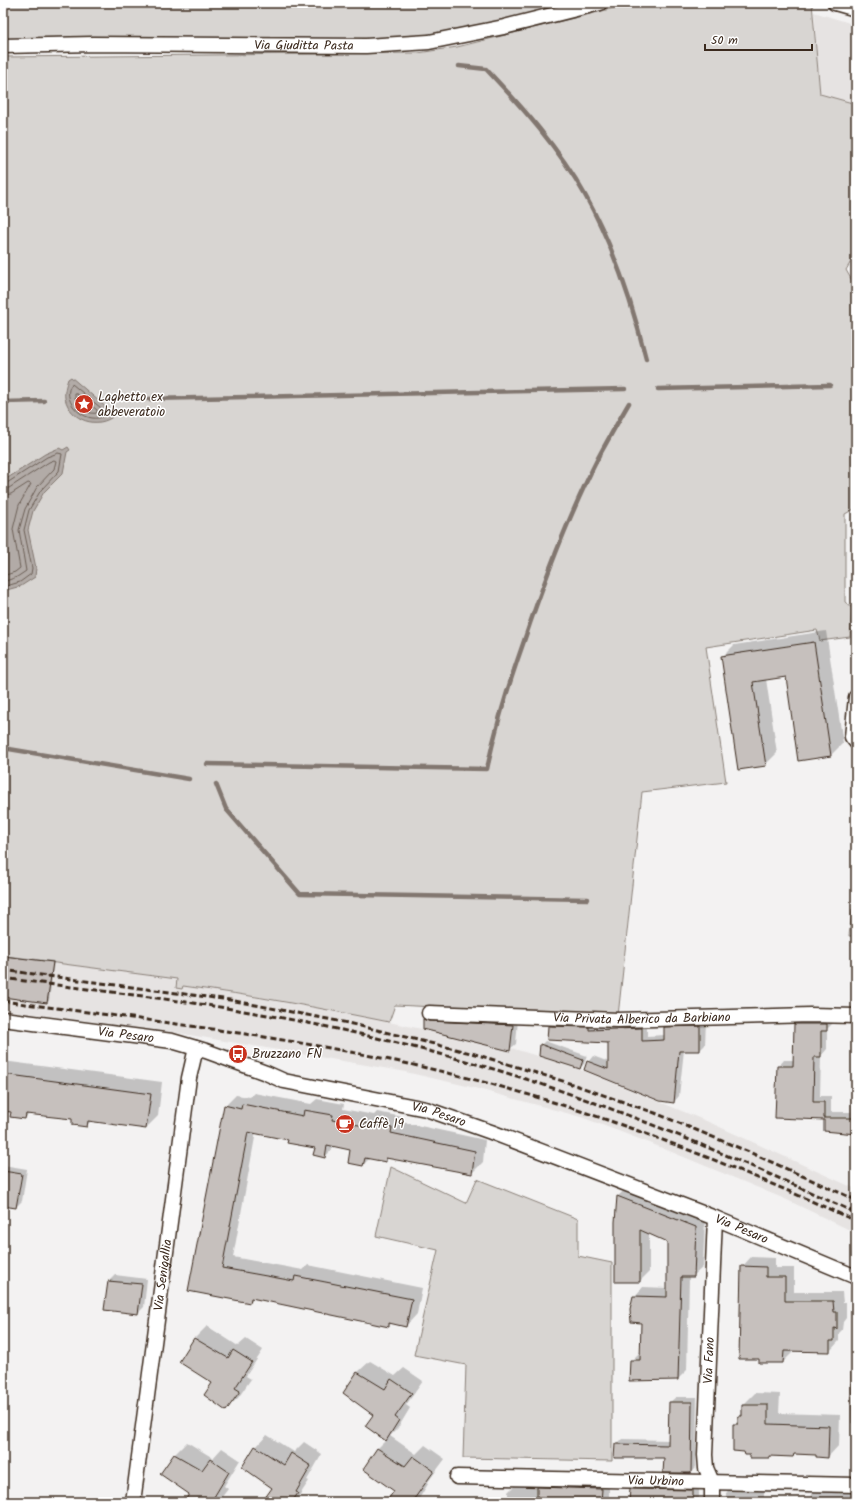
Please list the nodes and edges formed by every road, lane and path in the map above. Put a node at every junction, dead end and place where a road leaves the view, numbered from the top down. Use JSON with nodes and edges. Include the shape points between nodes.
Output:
{"nodes":[{"id":1,"x":600,"y":3,"type":"edge"},
{"id":2,"x":834,"y":3,"type":"edge"},
{"id":3,"x":856,"y":9,"type":"edge"},
{"id":4,"x":3,"y":46,"type":"edge"},
{"id":5,"x":856,"y":697,"type":"edge"},
{"id":6,"x":856,"y":742,"type":"edge"},
{"id":7,"x":429,"y":1013,"type":"dead end"},
{"id":8,"x":856,"y":1016,"type":"edge"},
{"id":9,"x":3,"y":1018,"type":"edge"},
{"id":10,"x":196,"y":1048,"type":"junction"},
{"id":11,"x":715,"y":1218,"type":"junction"},
{"id":12,"x":856,"y":1277,"type":"edge"},
{"id":13,"x":457,"y":1477,"type":"dead end"},
{"id":14,"x":712,"y":1482,"type":"junction"},
{"id":15,"x":856,"y":1485,"type":"edge"},
{"id":16,"x":133,"y":1502,"type":"edge"},
{"id":17,"x":712,"y":1502,"type":"edge"}],
"edges":[{"from":1,"to":4,"type":"street","name":"Via Giuditta Pasta","via":[[504,27],[421,42],[366,46]]},
{"from":2,"to":3,"type":"street"},
{"from":5,"to":6,"type":"street","via":[[852,737]]},
{"from":7,"to":8,"type":"street","name":"Via Privata Alberico da Barbiano","via":[[618,1020]]},
{"from":9,"to":10,"type":"street","name":"Via Pesaro","via":[[172,1041]]},
{"from":10,"to":11,"type":"street","name":"Via Pesaro","via":[[284,1081],[426,1109]]},
{"from":10,"to":16,"type":"street","name":"Via Senigallia","via":[[189,1078]]},
{"from":11,"to":12,"type":"street","name":"Via Pesaro"},
{"from":11,"to":14,"type":"street","name":"Via Fano","via":[[705,1455],[706,1468]]},
{"from":13,"to":14,"type":"street","name":"Via Urbino"},
{"from":14,"to":15,"type":"street","name":"Via Urbino"},
{"from":14,"to":17,"type":"street","name":"Via Fano"}]}
